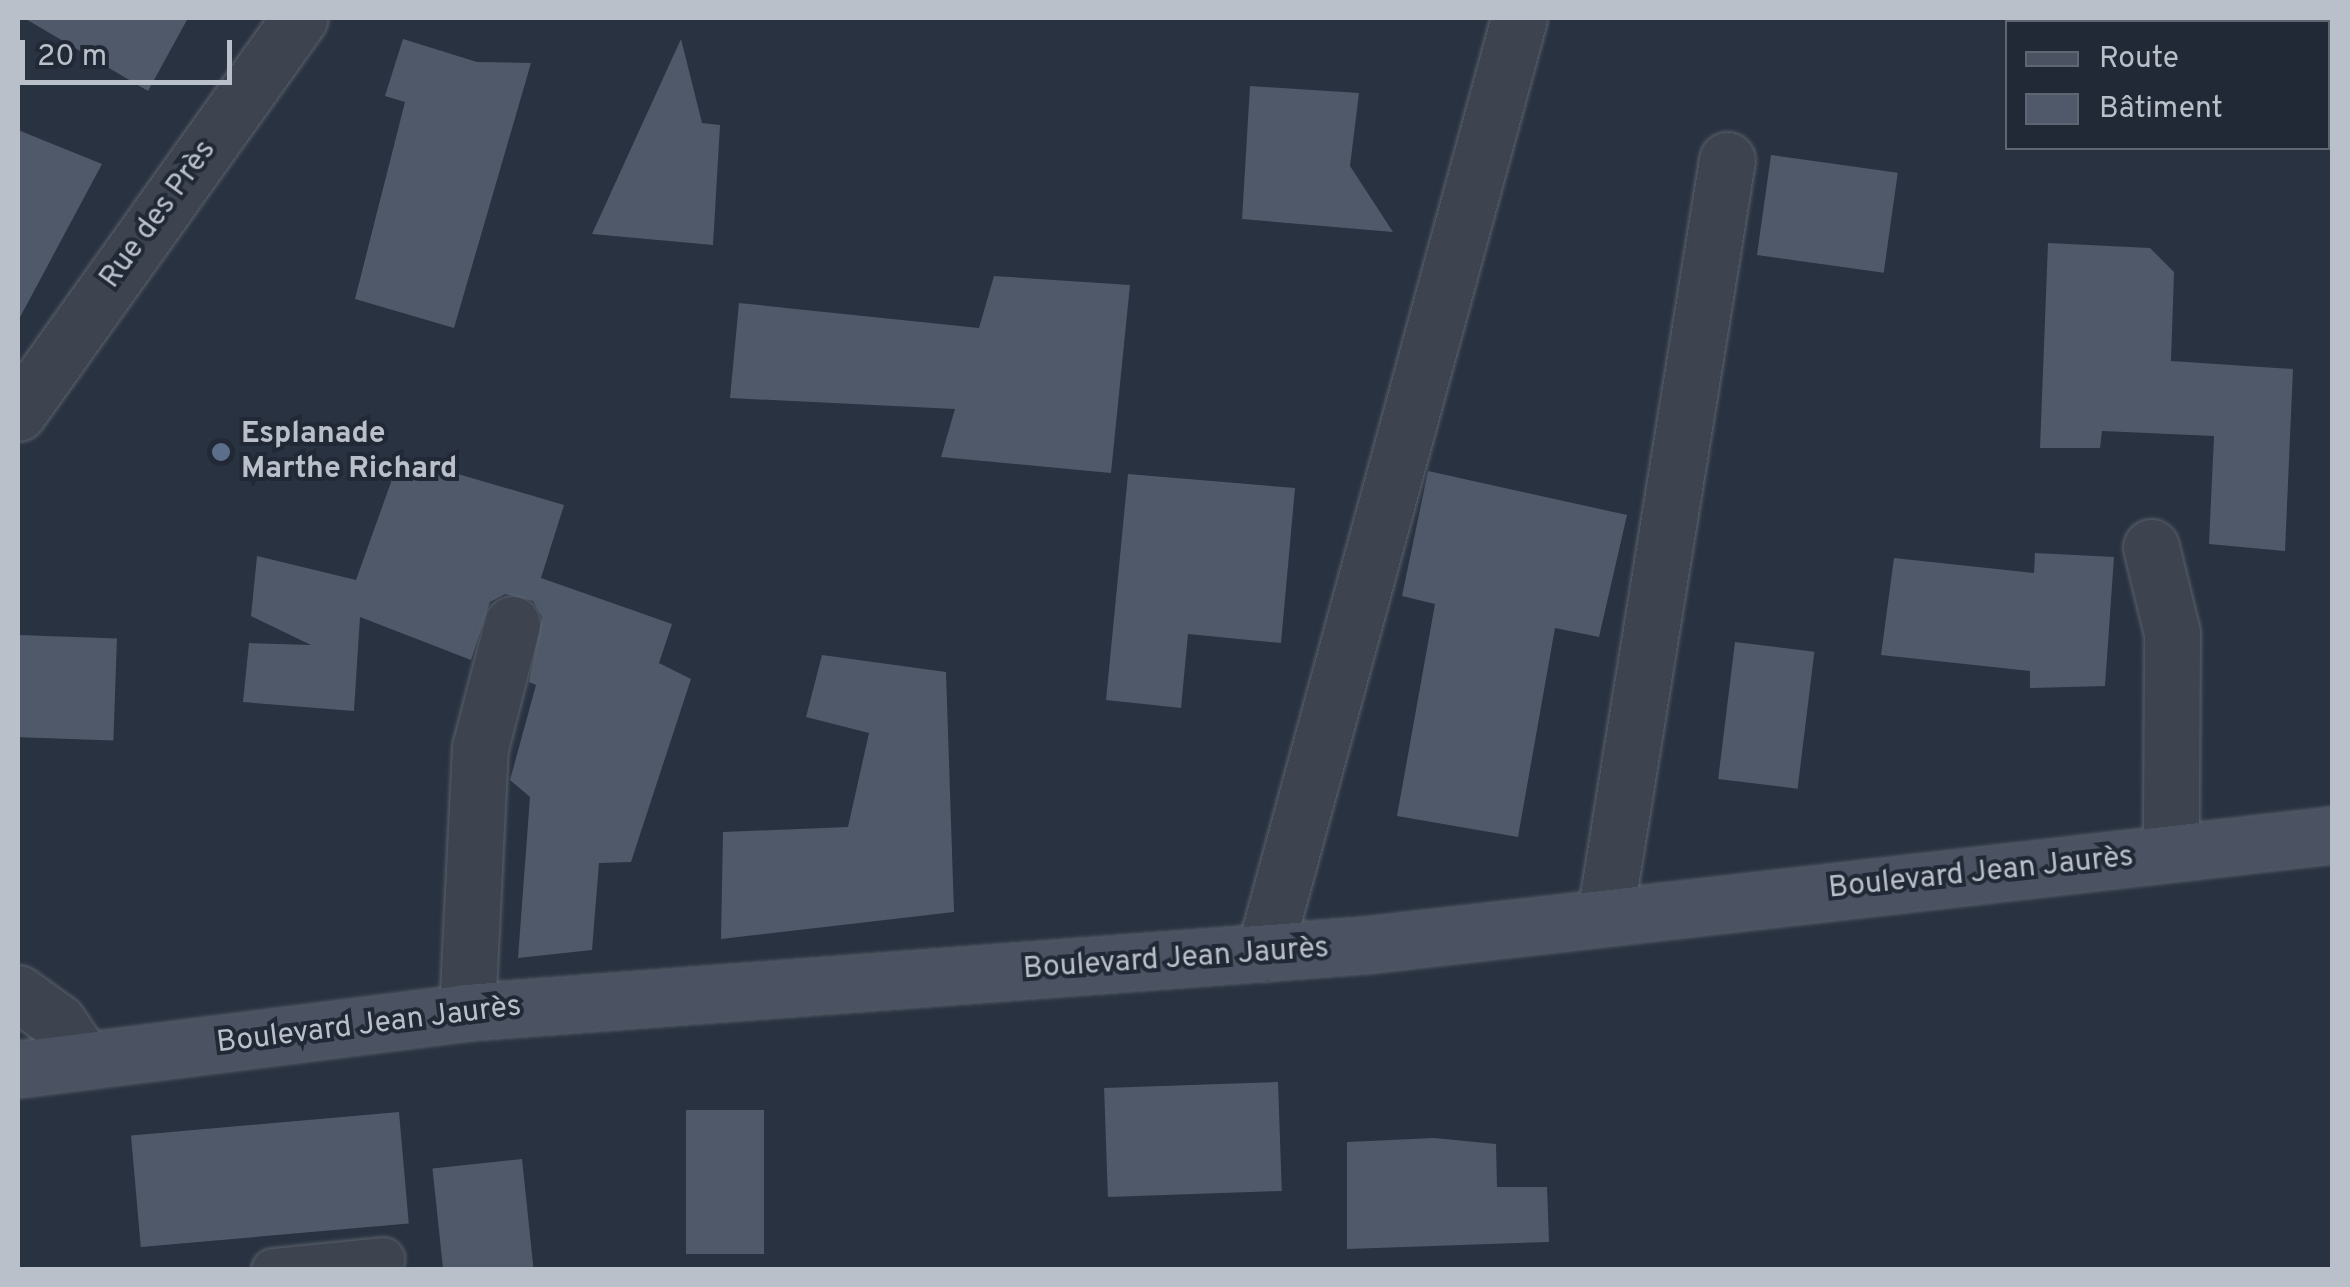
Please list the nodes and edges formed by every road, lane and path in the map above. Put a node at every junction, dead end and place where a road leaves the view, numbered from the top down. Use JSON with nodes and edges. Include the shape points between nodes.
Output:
{"nodes":[{"id":1,"x":300,"y":18,"type":"edge"},
{"id":2,"x":1519,"y":18,"type":"edge"},
{"id":3,"x":1727,"y":160,"type":"dead end"},
{"id":4,"x":18,"y":413,"type":"edge"},
{"id":5,"x":2152,"y":548,"type":"dead end"},
{"id":6,"x":512,"y":624,"type":"dead end"},
{"id":7,"x":2332,"y":835,"type":"edge"},
{"id":8,"x":2171,"y":852,"type":"junction"},
{"id":9,"x":1605,"y":915,"type":"junction"},
{"id":10,"x":1264,"y":953,"type":"junction"},
{"id":11,"x":18,"y":993,"type":"edge"},
{"id":12,"x":468,"y":1012,"type":"junction"},
{"id":13,"x":84,"y":1060,"type":"junction"},
{"id":14,"x":18,"y":1069,"type":"edge"},
{"id":15,"x":383,"y":1259,"type":"dead end"},
{"id":16,"x":273,"y":1270,"type":"edge"}],
"edges":[{"from":1,"to":4,"type":"street","name":"Rue des Près"},
{"from":2,"to":10,"type":"street"},
{"from":3,"to":9,"type":"street"},
{"from":5,"to":8,"type":"street","via":[[2172,633]]},
{"from":6,"to":12,"type":"street","via":[[480,748]]},
{"from":7,"to":8,"type":"street","name":"Boulevard Jean Jaurès"},
{"from":8,"to":9,"type":"street","name":"Boulevard Jean Jaurès"},
{"from":9,"to":10,"type":"street","name":"Boulevard Jean Jaurès"},
{"from":10,"to":12,"type":"street","name":"Boulevard Jean Jaurès"},
{"from":11,"to":13,"type":"street","via":[[58,1022]]},
{"from":12,"to":13,"type":"street","name":"Boulevard Jean Jaurès"},
{"from":13,"to":14,"type":"street","name":"Boulevard Jean Jaurès"},
{"from":15,"to":16,"type":"lane"}]}
